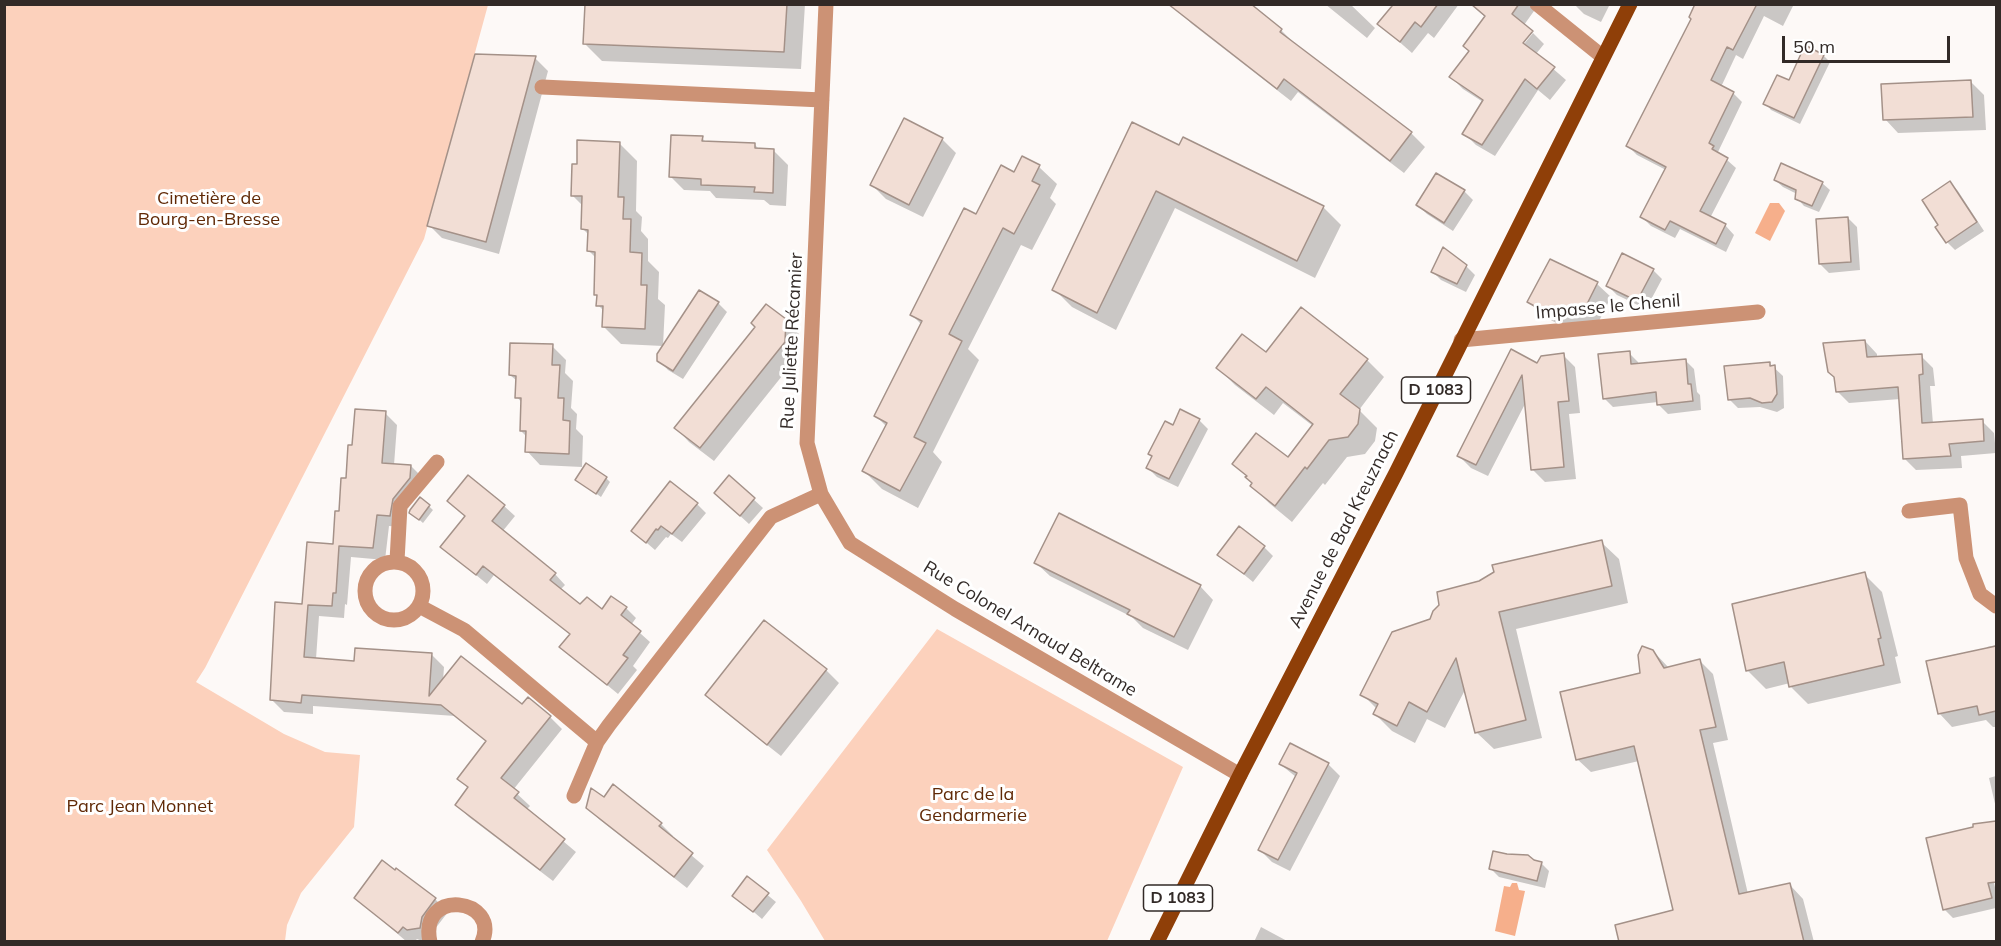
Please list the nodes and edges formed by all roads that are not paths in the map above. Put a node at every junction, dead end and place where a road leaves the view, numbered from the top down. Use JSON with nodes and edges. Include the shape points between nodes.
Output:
{"nodes":[{"id":1,"x":826,"y":4,"type":"edge"},
{"id":2,"x":1537,"y":4,"type":"edge"},
{"id":3,"x":1630,"y":4,"type":"edge"},
{"id":4,"x":1603,"y":57,"type":"junction"},
{"id":5,"x":542,"y":87,"type":"dead end"},
{"id":6,"x":822,"y":100,"type":"junction"},
{"id":7,"x":1758,"y":312,"type":"dead end"},
{"id":8,"x":1461,"y":340,"type":"junction"},
{"id":9,"x":436,"y":462,"type":"dead end"},
{"id":10,"x":821,"y":494,"type":"junction"},
{"id":11,"x":1909,"y":511,"type":"dead end"},
{"id":12,"x":397,"y":561,"type":"junction"},
{"id":13,"x":419,"y":606,"type":"junction"},
{"id":14,"x":1996,"y":606,"type":"edge"},
{"id":15,"x":597,"y":742,"type":"junction"},
{"id":16,"x":1240,"y":775,"type":"junction"},
{"id":17,"x":574,"y":796,"type":"dead end"},
{"id":18,"x":430,"y":942,"type":"edge"},
{"id":19,"x":482,"y":942,"type":"edge"},
{"id":20,"x":1157,"y":942,"type":"edge"}],
"edges":[{"from":1,"to":6,"type":"street","name":"Rue Juliette Récamier"},
{"from":2,"to":4,"type":"street"},
{"from":3,"to":4,"type":"main road","name":"Avenue de Bad Kreuznach","number":"D 1083"},
{"from":4,"to":8,"type":"main road","name":"Avenue de Bad Kreuznach","number":"D 1083"},
{"from":5,"to":6,"type":"street"},
{"from":6,"to":10,"type":"street","name":"Rue Juliette Récamier","via":[[807,443]]},
{"from":7,"to":8,"type":"street","name":"Impasse le Chenil"},
{"from":8,"to":16,"type":"main road","name":"Avenue de Bad Kreuznach","number":"D 1083"},
{"from":9,"to":12,"type":"street","via":[[400,506]]},
{"from":10,"to":15,"type":"street","via":[[771,517]]},
{"from":10,"to":16,"type":"street","name":"Rue Colonel Arnaud Beltrame","via":[[850,543]]},
{"from":11,"to":14,"type":"street","via":[[1960,504],[1966,558],[1980,594]]},
{"from":12,"to":13,"type":"street","via":[[407,564],[420,577],[423,597]]},
{"from":12,"to":13,"type":"street","via":[[387,562],[370,574],[365,591],[367,601],[380,616],[390,619],[412,614]]},
{"from":13,"to":15,"type":"street","via":[[464,630]]},
{"from":15,"to":17,"type":"street"},
{"from":16,"to":20,"type":"main road","name":"Avenue de Bad Kreuznach","number":"D 1083"},
{"from":18,"to":19,"type":"street","via":[[430,923],[436,912],[455,903],[477,912],[484,927]]}]}
